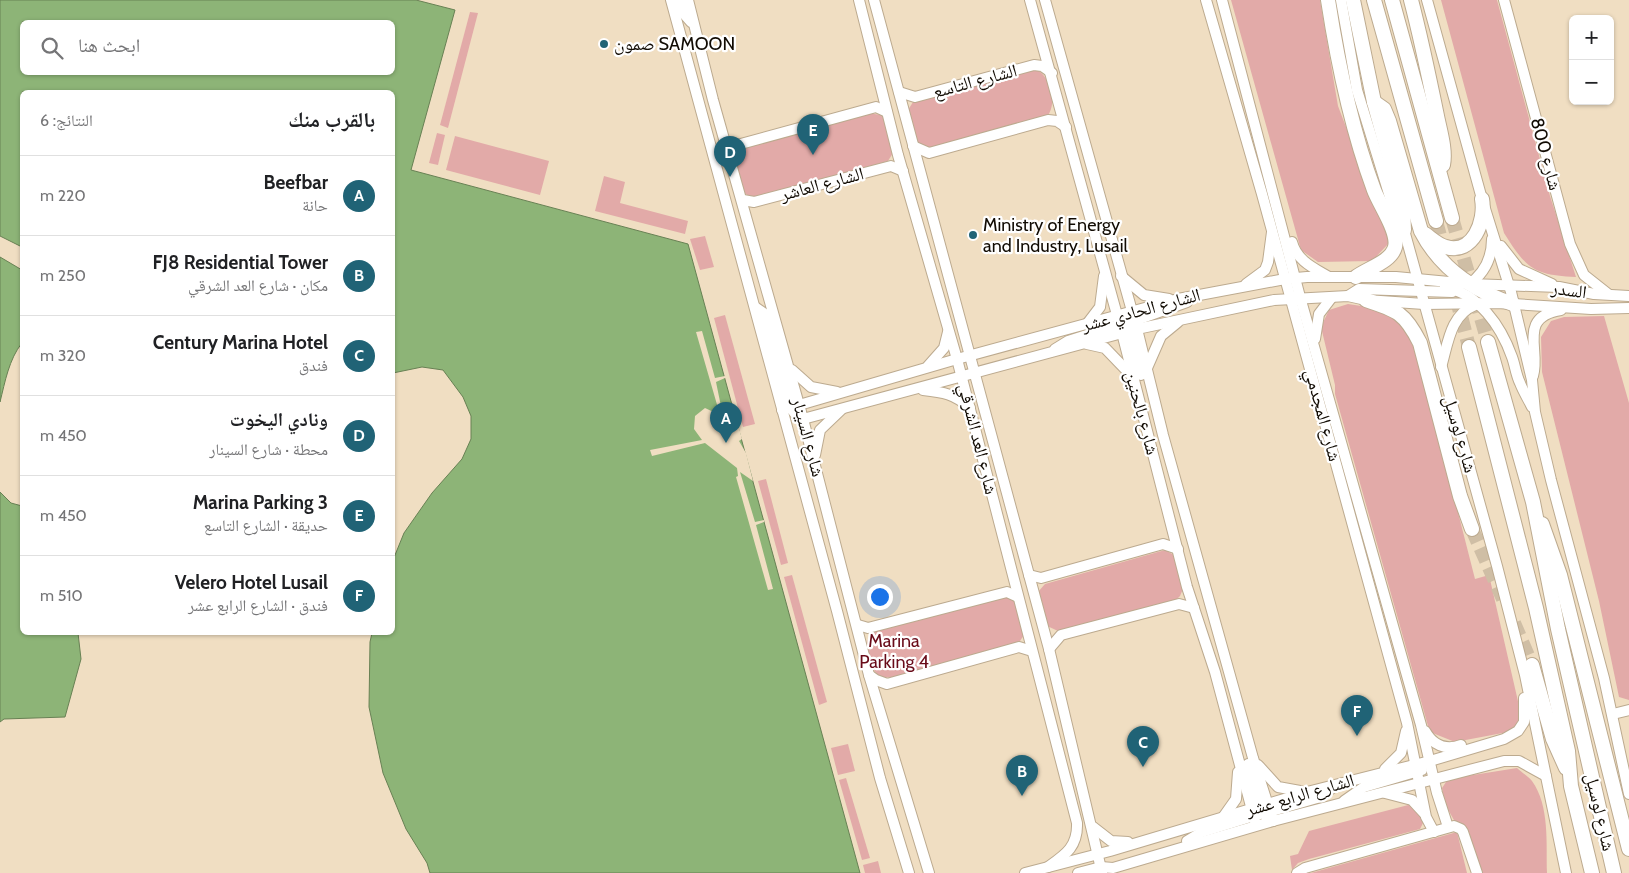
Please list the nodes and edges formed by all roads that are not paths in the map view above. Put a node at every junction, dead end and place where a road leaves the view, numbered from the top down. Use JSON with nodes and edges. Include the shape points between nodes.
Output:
{"nodes":[{"id":1,"x":671,"y":0,"type":"edge"},
{"id":2,"x":680,"y":0,"type":"edge"},
{"id":3,"x":688,"y":0,"type":"edge"},
{"id":4,"x":860,"y":0,"type":"edge"},
{"id":5,"x":874,"y":0,"type":"edge"},
{"id":6,"x":1030,"y":0,"type":"edge"},
{"id":7,"x":1045,"y":0,"type":"edge"},
{"id":8,"x":1206,"y":0,"type":"edge"},
{"id":9,"x":1222,"y":0,"type":"edge"},
{"id":10,"x":1328,"y":0,"type":"edge"},
{"id":11,"x":1341,"y":0,"type":"edge"},
{"id":12,"x":1353,"y":0,"type":"edge"},
{"id":13,"x":1374,"y":0,"type":"edge"},
{"id":14,"x":1392,"y":0,"type":"edge"},
{"id":15,"x":1411,"y":0,"type":"edge"},
{"id":16,"x":1427,"y":0,"type":"edge"},
{"id":17,"x":1504,"y":0,"type":"edge"},
{"id":18,"x":695,"y":26,"type":"junction"},
{"id":19,"x":1045,"y":46,"type":"junction"},
{"id":20,"x":1034,"y":65,"type":"junction"},
{"id":21,"x":1052,"y":73,"type":"junction"},
{"id":22,"x":899,"y":92,"type":"junction"},
{"id":23,"x":882,"y":96,"type":"junction"},
{"id":24,"x":915,"y":97,"type":"junction"},
{"id":25,"x":1374,"y":102,"type":"junction"},
{"id":26,"x":1060,"y":103,"type":"junction"},
{"id":27,"x":876,"y":107,"type":"junction"},
{"id":28,"x":887,"y":112,"type":"junction"},
{"id":29,"x":904,"y":112,"type":"junction"},
{"id":30,"x":1048,"y":120,"type":"junction"},
{"id":31,"x":1066,"y":127,"type":"junction"},
{"id":32,"x":726,"y":143,"type":"junction"},
{"id":33,"x":737,"y":145,"type":"junction"},
{"id":34,"x":913,"y":146,"type":"junction"},
{"id":35,"x":929,"y":153,"type":"junction"},
{"id":36,"x":898,"y":155,"type":"junction"},
{"id":37,"x":729,"y":156,"type":"junction"},
{"id":38,"x":891,"y":166,"type":"junction"},
{"id":39,"x":919,"y":168,"type":"junction"},
{"id":40,"x":903,"y":171,"type":"junction"},
{"id":41,"x":1440,"y":176,"type":"junction"},
{"id":42,"x":1482,"y":199,"type":"junction"},
{"id":43,"x":748,"y":201,"type":"junction"},
{"id":44,"x":1452,"y":218,"type":"tunnel mouth"},
{"id":45,"x":1436,"y":221,"type":"tunnel mouth"},
{"id":46,"x":1404,"y":230,"type":"junction"},
{"id":47,"x":1491,"y":230,"type":"junction"},
{"id":48,"x":1272,"y":231,"type":"junction"},
{"id":49,"x":1421,"y":231,"type":"junction"},
{"id":50,"x":1285,"y":232,"type":"junction"},
{"id":51,"x":1104,"y":270,"type":"junction"},
{"id":52,"x":1121,"y":275,"type":"junction"},
{"id":53,"x":1330,"y":277,"type":"junction"},
{"id":54,"x":1356,"y":277,"type":"junction"},
{"id":55,"x":1291,"y":278,"type":"junction"},
{"id":56,"x":1418,"y":280,"type":"junction"},
{"id":57,"x":1243,"y":286,"type":"junction"},
{"id":58,"x":1560,"y":287,"type":"junction"},
{"id":59,"x":1464,"y":288,"type":"junction"},
{"id":60,"x":1421,"y":291,"type":"junction"},
{"id":61,"x":1511,"y":293,"type":"junction"},
{"id":62,"x":1199,"y":294,"type":"junction"},
{"id":63,"x":1594,"y":294,"type":"junction"},
{"id":64,"x":1609,"y":295,"type":"junction"},
{"id":65,"x":1332,"y":296,"type":"junction"},
{"id":66,"x":1348,"y":296,"type":"junction"},
{"id":67,"x":1625,"y":296,"type":"edge"},
{"id":68,"x":1492,"y":297,"type":"junction"},
{"id":69,"x":1295,"y":298,"type":"junction"},
{"id":70,"x":1178,"y":299,"type":"junction"},
{"id":71,"x":1366,"y":300,"type":"junction"},
{"id":72,"x":1424,"y":304,"type":"junction"},
{"id":73,"x":1479,"y":304,"type":"junction"},
{"id":74,"x":1625,"y":308,"type":"edge"},
{"id":75,"x":1591,"y":309,"type":"junction"},
{"id":76,"x":1183,"y":319,"type":"junction"},
{"id":77,"x":1086,"y":324,"type":"junction"},
{"id":78,"x":1127,"y":324,"type":"junction"},
{"id":79,"x":948,"y":326,"type":"junction"},
{"id":80,"x":1488,"y":342,"type":"tunnel mouth"},
{"id":81,"x":1084,"y":344,"type":"junction"},
{"id":82,"x":1314,"y":345,"type":"junction"},
{"id":83,"x":1469,"y":347,"type":"tunnel mouth"},
{"id":84,"x":1053,"y":352,"type":"junction"},
{"id":85,"x":970,"y":356,"type":"junction"},
{"id":86,"x":958,"y":359,"type":"junction"},
{"id":87,"x":789,"y":367,"type":"junction"},
{"id":88,"x":1441,"y":367,"type":"junction"},
{"id":89,"x":927,"y":368,"type":"junction"},
{"id":90,"x":1147,"y":368,"type":"junction"},
{"id":91,"x":974,"y":374,"type":"junction"},
{"id":92,"x":962,"y":377,"type":"junction"},
{"id":93,"x":1133,"y":378,"type":"junction"},
{"id":94,"x":1532,"y":380,"type":"junction"},
{"id":95,"x":914,"y":389,"type":"junction"},
{"id":96,"x":841,"y":393,"type":"junction"},
{"id":97,"x":791,"y":407,"type":"junction"},
{"id":98,"x":844,"y":408,"type":"junction"},
{"id":99,"x":970,"y":408,"type":"junction"},
{"id":100,"x":1535,"y":412,"type":"junction"},
{"id":101,"x":804,"y":419,"type":"junction"},
{"id":102,"x":1163,"y":435,"type":"junction"},
{"id":103,"x":814,"y":461,"type":"junction"},
{"id":104,"x":1533,"y":502,"type":"junction"},
{"id":105,"x":1172,"y":528,"type":"junction"},
{"id":106,"x":1472,"y":529,"type":"tunnel mouth"},
{"id":107,"x":1163,"y":544,"type":"junction"},
{"id":108,"x":1178,"y":549,"type":"junction"},
{"id":109,"x":1029,"y":575,"type":"junction"},
{"id":110,"x":1041,"y":578,"type":"junction"},
{"id":111,"x":1013,"y":581,"type":"junction"},
{"id":112,"x":1187,"y":587,"type":"junction"},
{"id":113,"x":1032,"y":589,"type":"junction"},
{"id":114,"x":1007,"y":592,"type":"junction"},
{"id":115,"x":1018,"y":597,"type":"junction"},
{"id":116,"x":1179,"y":604,"type":"junction"},
{"id":117,"x":1194,"y":608,"type":"junction"},
{"id":118,"x":863,"y":626,"type":"junction"},
{"id":119,"x":1043,"y":629,"type":"junction"},
{"id":120,"x":1027,"y":634,"type":"junction"},
{"id":121,"x":1061,"y":635,"type":"junction"},
{"id":122,"x":1020,"y":646,"type":"junction"},
{"id":123,"x":1049,"y":649,"type":"junction"},
{"id":124,"x":1032,"y":651,"type":"junction"},
{"id":125,"x":1528,"y":670,"type":"junction"},
{"id":126,"x":1215,"y":672,"type":"junction"},
{"id":127,"x":869,"y":674,"type":"junction"},
{"id":128,"x":887,"y":684,"type":"junction"},
{"id":129,"x":876,"y":700,"type":"junction"},
{"id":130,"x":1629,"y":710,"type":"edge"},
{"id":131,"x":1613,"y":714,"type":"junction"},
{"id":132,"x":1407,"y":723,"type":"junction"},
{"id":133,"x":1421,"y":725,"type":"junction"},
{"id":134,"x":1482,"y":746,"type":"junction"},
{"id":135,"x":1253,"y":758,"type":"junction"},
{"id":136,"x":1238,"y":761,"type":"junction"},
{"id":137,"x":1430,"y":761,"type":"junction"},
{"id":138,"x":1382,"y":772,"type":"junction"},
{"id":139,"x":1418,"y":772,"type":"junction"},
{"id":140,"x":1568,"y":772,"type":"junction"},
{"id":141,"x":1546,"y":776,"type":"junction"},
{"id":142,"x":1434,"y":778,"type":"junction"},
{"id":143,"x":1340,"y":783,"type":"junction"},
{"id":144,"x":1311,"y":791,"type":"junction"},
{"id":145,"x":1382,"y":793,"type":"junction"},
{"id":146,"x":1629,"y":794,"type":"edge"},
{"id":147,"x":1341,"y":804,"type":"junction"},
{"id":148,"x":1262,"y":813,"type":"junction"},
{"id":149,"x":1224,"y":816,"type":"junction"},
{"id":150,"x":1426,"y":817,"type":"junction"},
{"id":151,"x":1093,"y":827,"type":"junction"},
{"id":152,"x":1448,"y":827,"type":"junction"},
{"id":153,"x":1434,"y":832,"type":"junction"},
{"id":154,"x":1142,"y":842,"type":"junction"},
{"id":155,"x":1629,"y":849,"type":"edge"},
{"id":156,"x":1094,"y":851,"type":"junction"},
{"id":157,"x":1068,"y":862,"type":"junction"},
{"id":158,"x":1131,"y":863,"type":"junction"},
{"id":159,"x":1048,"y":867,"type":"junction"},
{"id":160,"x":927,"y":868,"type":"edge"},
{"id":161,"x":1091,"y":870,"type":"edge"},
{"id":162,"x":1307,"y":870,"type":"edge"},
{"id":163,"x":909,"y":873,"type":"edge"},
{"id":164,"x":935,"y":873,"type":"edge"},
{"id":165,"x":1025,"y":873,"type":"edge"},
{"id":166,"x":1069,"y":873,"type":"edge"},
{"id":167,"x":1122,"y":873,"type":"edge"},
{"id":168,"x":1297,"y":873,"type":"edge"},
{"id":169,"x":1477,"y":873,"type":"edge"},
{"id":170,"x":1566,"y":873,"type":"edge"},
{"id":171,"x":1592,"y":873,"type":"edge"},
{"id":172,"x":1614,"y":873,"type":"edge"}],
"edges":[{"from":1,"to":97,"type":"street","via":[[755,307],[765,314]]},
{"from":2,"to":18,"type":"street","via":[[684,14]]},
{"from":3,"to":18,"type":"street"},
{"from":4,"to":23,"type":"street","name":"شارع العد الشرقي"},
{"from":5,"to":22,"type":"street","name":"شارع العد الشرقي"},
{"from":6,"to":19,"type":"street","name":"شارع بالحنين"},
{"from":7,"to":52,"type":"street","name":"شارع بالحنين"},
{"from":8,"to":48,"type":"street","name":"شارع المجدمي"},
{"from":9,"to":50,"type":"street","name":"شارع المجدمي"},
{"from":10,"to":54,"type":"highway","via":[[1343,91],[1374,192],[1395,237],[1391,254]]},
{"from":11,"to":46,"type":"street","name":"شارع لوسيل","via":[[1356,90],[1394,210]]},
{"from":12,"to":25,"type":"highway"},
{"from":13,"to":45,"type":"highway"},
{"from":14,"to":41,"type":"highway"},
{"from":15,"to":41,"type":"highway","via":[[1422,39],[1440,134],[1444,161]]},
{"from":16,"to":42,"type":"street","name":"شارع لوسيل"},
{"from":17,"to":64,"type":"street","name":"شارع 800","via":[[1570,244],[1584,275]]},
{"from":18,"to":32,"type":"street"},
{"from":19,"to":20,"type":"street","name":"الشارع التاسع"},
{"from":19,"to":21,"type":"street","name":"شارع بالحنين"},
{"from":20,"to":21,"type":"street","name":"الشارع التاسع"},
{"from":20,"to":24,"type":"street","name":"الشارع التاسع"},
{"from":21,"to":26,"type":"street","name":"شارع بالحنين"},
{"from":22,"to":24,"type":"street","name":"الشارع التاسع"},
{"from":22,"to":29,"type":"street","name":"شارع العد الشرقي"},
{"from":23,"to":27,"type":"street"},
{"from":23,"to":28,"type":"street","name":"شارع العد الشرقي"},
{"from":24,"to":29,"type":"street","name":"الشارع التاسع"},
{"from":25,"to":46,"type":"highway","via":[[1404,207]]},
{"from":25,"to":49,"type":"highway","via":[[1384,109],[1389,121]]},
{"from":26,"to":30,"type":"street"},
{"from":26,"to":31,"type":"street","name":"شارع بالحنين"},
{"from":27,"to":28,"type":"street"},
{"from":27,"to":33,"type":"street"},
{"from":28,"to":36,"type":"street","name":"شارع العد الشرقي"},
{"from":29,"to":34,"type":"street","name":"شارع العد الشرقي"},
{"from":30,"to":31,"type":"street"},
{"from":30,"to":35,"type":"street"},
{"from":31,"to":51,"type":"street","name":"شارع بالحنين"},
{"from":32,"to":33,"type":"street"},
{"from":32,"to":37,"type":"street"},
{"from":33,"to":37,"type":"street"},
{"from":34,"to":35,"type":"street"},
{"from":34,"to":39,"type":"street","name":"شارع العد الشرقي"},
{"from":35,"to":39,"type":"street"},
{"from":36,"to":38,"type":"street"},
{"from":36,"to":40,"type":"street","name":"شارع العد الشرقي"},
{"from":37,"to":43,"type":"street"},
{"from":38,"to":40,"type":"street"},
{"from":38,"to":43,"type":"street","name":"الشارع العاشر"},
{"from":39,"to":85,"type":"street","name":"شارع العد الشرقي"},
{"from":40,"to":79,"type":"street","name":"شارع العد الشرقي"},
{"from":41,"to":44,"type":"highway"},
{"from":42,"to":47,"type":"street","name":"شارع لوسيل"},
{"from":42,"to":49,"type":"highway","via":[[1482,224],[1465,244],[1448,248]]},
{"from":43,"to":87,"type":"street","name":"شارع السينار","via":[[746,212]]},
{"from":46,"to":56,"type":"street","name":"شارع لوسيل"},
{"from":47,"to":58,"type":"street","via":[[1519,269]]},
{"from":47,"to":59,"type":"street","via":[[1489,260],[1480,275]]},
{"from":47,"to":61,"type":"street","name":"شارع لوسيل"},
{"from":48,"to":55,"type":"street","name":"شارع المجدمي"},
{"from":48,"to":57,"type":"street","via":[[1265,270]]},
{"from":49,"to":59,"type":"highway","via":[[1428,246]]},
{"from":50,"to":53,"type":"street","via":[[1305,262]]},
{"from":50,"to":55,"type":"street","name":"شارع المجدمي"},
{"from":51,"to":77,"type":"street","via":[[1100,307]]},
{"from":51,"to":78,"type":"street","name":"شارع بالحنين"},
{"from":52,"to":70,"type":"street","via":[[1144,295]]},
{"from":52,"to":78,"type":"street","name":"شارع بالحنين"},
{"from":53,"to":54,"type":"street","name":"الشارع الحادي عشر"},
{"from":53,"to":55,"type":"street","name":"الشارع الحادي عشر"},
{"from":54,"to":56,"type":"street","name":"الشارع الحادي عشر"},
{"from":55,"to":57,"type":"street","name":"الشارع الحادي عشر"},
{"from":55,"to":69,"type":"street","name":"شارع المجدمي"},
{"from":56,"to":59,"type":"street","name":"الشارع الحادي عشر"},
{"from":56,"to":60,"type":"street","name":"شارع لوسيل"},
{"from":57,"to":62,"type":"street","name":"الشارع الحادي عشر"},
{"from":58,"to":61,"type":"street","name":"السدر"},
{"from":58,"to":63,"type":"street","name":"السدر"},
{"from":59,"to":60,"type":"street"},
{"from":59,"to":61,"type":"street","name":"الشارع الحادي عشر"},
{"from":59,"to":68,"type":"highway"},
{"from":59,"to":73,"type":"street"},
{"from":60,"to":66,"type":"street","via":[[1359,290]]},
{"from":60,"to":72,"type":"street","name":"شارع لوسيل"},
{"from":61,"to":63,"type":"street"},
{"from":61,"to":68,"type":"highway"},
{"from":61,"to":73,"type":"street","name":"الشارع الحادي عشر"},
{"from":61,"to":75,"type":"street","name":"السدر"},
{"from":61,"to":94,"type":"street","name":"شارع لوسيل"},
{"from":62,"to":70,"type":"street","name":"الشارع الحادي عشر"},
{"from":62,"to":78,"type":"street","via":[[1169,310]]},
{"from":63,"to":64,"type":"street","name":"السدر"},
{"from":64,"to":67,"type":"street","name":"السدر"},
{"from":65,"to":66,"type":"street","name":"الشارع الحادي عشر"},
{"from":65,"to":69,"type":"street","name":"الشارع الحادي عشر"},
{"from":65,"to":82,"type":"street","via":[[1319,314]]},
{"from":66,"to":71,"type":"street","name":"الشارع الحادي عشر"},
{"from":67,"to":74,"type":"street"},
{"from":68,"to":73,"type":"street"},
{"from":69,"to":76,"type":"street","name":"الشارع الحادي عشر"},
{"from":69,"to":82,"type":"street","name":"شارع المجدمي"},
{"from":69,"to":132,"type":"street","name":"شارع المجدمي"},
{"from":70,"to":78,"type":"street","name":"الشارع الحادي عشر"},
{"from":71,"to":72,"type":"street","name":"الشارع الحادي عشر"},
{"from":71,"to":106,"type":"highway","via":[[1402,314],[1420,343],[1460,496]]},
{"from":72,"to":73,"type":"street","name":"الشارع الحادي عشر"},
{"from":72,"to":88,"type":"street","name":"شارع لوسيل"},
{"from":73,"to":88,"type":"street","via":[[1468,308],[1456,320]]},
{"from":73,"to":100,"type":"street","via":[[1503,336],[1519,381]]},
{"from":74,"to":75,"type":"street","name":"السدر"},
{"from":75,"to":94,"type":"street","via":[[1559,310],[1541,319],[1533,332],[1536,364]]},
{"from":76,"to":78,"type":"street","name":"الشارع الحادي عشر"},
{"from":76,"to":90,"type":"street","via":[[1161,336]]},
{"from":77,"to":78,"type":"street","name":"الشارع الحادي عشر"},
{"from":77,"to":85,"type":"street","name":"الشارع الحادي عشر"},
{"from":78,"to":81,"type":"street","name":"الشارع الحادي عشر"},
{"from":78,"to":84,"type":"street","via":[[1068,340]]},
{"from":78,"to":90,"type":"street","name":"شارع بالحنين"},
{"from":78,"to":93,"type":"street","name":"شارع بالحنين"},
{"from":78,"to":102,"type":"street","via":[[1147,396]]},
{"from":79,"to":86,"type":"street","name":"شارع العد الشرقي"},
{"from":79,"to":89,"type":"street","via":[[944,348]]},
{"from":80,"to":104,"type":"highway","name":"شارع لوسيل"},
{"from":81,"to":84,"type":"street","name":"الشارع الحادي عشر"},
{"from":81,"to":93,"type":"street","via":[[1105,348]]},
{"from":82,"to":133,"type":"street","name":"شارع المجدمي"},
{"from":83,"to":140,"type":"highway","name":"شارع لوسيل","via":[[1536,608],[1568,751]]},
{"from":84,"to":91,"type":"street","name":"الشارع الحادي عشر"},
{"from":85,"to":86,"type":"street","name":"الشارع الحادي عشر"},
{"from":85,"to":91,"type":"street","name":"شارع العد الشرقي"},
{"from":86,"to":89,"type":"street","name":"الشارع الحادي عشر"},
{"from":86,"to":92,"type":"street","name":"شارع العد الشرقي"},
{"from":87,"to":96,"type":"street","via":[[810,388]]},
{"from":87,"to":97,"type":"street","name":"شارع السينار"},
{"from":88,"to":125,"type":"street","name":"شارع لوسيل"},
{"from":89,"to":96,"type":"street","name":"الشارع الحادي عشر"},
{"from":90,"to":102,"type":"street","name":"شارع بالحنين"},
{"from":91,"to":92,"type":"street","name":"الشارع الحادي عشر"},
{"from":91,"to":109,"type":"street","name":"شارع العد الشرقي"},
{"from":92,"to":95,"type":"street","name":"الشارع الحادي عشر"},
{"from":92,"to":99,"type":"street","name":"شارع العد الشرقي"},
{"from":93,"to":105,"type":"street","name":"شارع بالحنين"},
{"from":94,"to":100,"type":"street","name":"شارع لوسيل"},
{"from":95,"to":98,"type":"street","name":"الشارع الحادي عشر"},
{"from":95,"to":99,"type":"street","via":[[951,394]]},
{"from":96,"to":97,"type":"street","name":"الشارع الحادي عشر"},
{"from":97,"to":101,"type":"street"},
{"from":97,"to":163,"type":"street","name":"شارع السينار","via":[[880,778]]},
{"from":98,"to":101,"type":"street","name":"الشارع الحادي عشر"},
{"from":98,"to":103,"type":"street","via":[[820,430]]},
{"from":99,"to":111,"type":"street","name":"شارع العد الشرقي"},
{"from":100,"to":131,"type":"street","name":"شارع لوسيل"},
{"from":101,"to":103,"type":"street","name":"شارع السينار"},
{"from":102,"to":135,"type":"street","name":"شارع بالحنين"},
{"from":103,"to":118,"type":"street","name":"شارع السينار"},
{"from":104,"to":155,"type":"highway","via":[[1560,575]]},
{"from":104,"to":172,"type":"highway","name":"شارع لوسيل","via":[[1560,638]]},
{"from":105,"to":107,"type":"street"},
{"from":105,"to":108,"type":"street","name":"شارع بالحنين"},
{"from":107,"to":108,"type":"street"},
{"from":107,"to":110,"type":"street"},
{"from":108,"to":112,"type":"street","name":"شارع بالحنين"},
{"from":109,"to":110,"type":"street"},
{"from":109,"to":113,"type":"street","name":"شارع العد الشرقي"},
{"from":110,"to":113,"type":"street"},
{"from":111,"to":114,"type":"street"},
{"from":111,"to":115,"type":"street","name":"شارع العد الشرقي"},
{"from":112,"to":116,"type":"street"},
{"from":112,"to":117,"type":"street","name":"شارع بالحنين"},
{"from":113,"to":119,"type":"street","name":"شارع العد الشرقي"},
{"from":114,"to":115,"type":"street"},
{"from":114,"to":118,"type":"street"},
{"from":115,"to":120,"type":"street","name":"شارع العد الشرقي"},
{"from":116,"to":117,"type":"street"},
{"from":116,"to":121,"type":"street"},
{"from":117,"to":126,"type":"street","name":"شارع بالحنين"},
{"from":118,"to":127,"type":"street","name":"شارع السينار","via":[[861,638]]},
{"from":119,"to":121,"type":"street"},
{"from":119,"to":123,"type":"street","name":"شارع العد الشرقي"},
{"from":120,"to":122,"type":"street"},
{"from":120,"to":124,"type":"street","name":"شارع العد الشرقي"},
{"from":121,"to":123,"type":"street"},
{"from":122,"to":124,"type":"street"},
{"from":122,"to":128,"type":"street"},
{"from":123,"to":151,"type":"street","name":"شارع العد الشرقي"},
{"from":124,"to":159,"type":"street","name":"شارع العد الشرقي","via":[[1077,823],[1076,840],[1071,850]]},
{"from":125,"to":134,"type":"street","name":"الشارع الرابع عشر","via":[[1523,691],[1525,714],[1522,727],[1512,735]]},
{"from":125,"to":140,"type":"highway"},
{"from":125,"to":141,"type":"street","name":"شارع لوسيل"},
{"from":126,"to":136,"type":"street","name":"شارع بالحنين"},
{"from":126,"to":148,"type":"street","via":[[1229,696]]},
{"from":127,"to":128,"type":"street"},
{"from":127,"to":129,"type":"street","name":"شارع السينار"},
{"from":128,"to":129,"type":"street"},
{"from":129,"to":160,"type":"street","name":"شارع السينار"},
{"from":130,"to":131,"type":"street"},
{"from":131,"to":146,"type":"street","name":"شارع لوسيل"},
{"from":132,"to":138,"type":"street","via":[[1401,753]]},
{"from":132,"to":139,"type":"street","name":"شارع المجدمي"},
{"from":133,"to":134,"type":"street","via":[[1440,746]]},
{"from":133,"to":137,"type":"street","name":"شارع المجدمي"},
{"from":134,"to":137,"type":"street","name":"الشارع الرابع عشر"},
{"from":135,"to":144,"type":"street","via":[[1278,787]]},
{"from":135,"to":148,"type":"street","name":"شارع بالحنين"},
{"from":136,"to":148,"type":"street","name":"شارع بالحنين"},
{"from":136,"to":149,"type":"street","via":[[1238,793]]},
{"from":137,"to":139,"type":"street","name":"الشارع الرابع عشر"},
{"from":137,"to":142,"type":"street","name":"شارع المجدمي"},
{"from":138,"to":139,"type":"street","name":"الشارع الرابع عشر"},
{"from":138,"to":143,"type":"street","name":"الشارع الرابع عشر"},
{"from":139,"to":142,"type":"street","name":"الشارع الرابع عشر"},
{"from":139,"to":145,"type":"street","name":"الشارع الرابع عشر"},
{"from":139,"to":147,"type":"street","via":[[1364,787]]},
{"from":139,"to":150,"type":"street","name":"شارع المجدمي"},
{"from":140,"to":171,"type":"highway","name":"شارع لوسيل"},
{"from":141,"to":142,"type":"street","name":"الشارع الرابع عشر","via":[[1519,761],[1509,760]]},
{"from":141,"to":170,"type":"street","name":"شارع لوسيل"},
{"from":142,"to":152,"type":"street","name":"شارع المجدمي"},
{"from":143,"to":144,"type":"street","name":"الشارع الرابع عشر"},
{"from":143,"to":148,"type":"street","via":[[1317,798]]},
{"from":144,"to":148,"type":"street","name":"الشارع الرابع عشر"},
{"from":145,"to":147,"type":"street","name":"الشارع الرابع عشر"},
{"from":145,"to":150,"type":"street","via":[[1412,800]]},
{"from":147,"to":148,"type":"street","name":"الشارع الرابع عشر"},
{"from":148,"to":149,"type":"street","name":"الشارع الرابع عشر"},
{"from":148,"to":158,"type":"street","name":"الشارع الرابع عشر"},
{"from":149,"to":154,"type":"street","name":"الشارع الرابع عشر"},
{"from":150,"to":153,"type":"street","name":"شارع المجدمي"},
{"from":151,"to":154,"type":"street","via":[[1111,841]]},
{"from":151,"to":156,"type":"street","name":"شارع العد الشرقي"},
{"from":152,"to":153,"type":"street"},
{"from":152,"to":169,"type":"street","via":[[1462,829]]},
{"from":153,"to":162,"type":"street"},
{"from":154,"to":156,"type":"street","name":"الشارع الرابع عشر"},
{"from":156,"to":157,"type":"street","name":"الشارع الرابع عشر"},
{"from":156,"to":161,"type":"street"},
{"from":156,"to":161,"type":"street","name":"شارع العد الشرقي"},
{"from":157,"to":159,"type":"street","name":"الشارع الرابع عشر"},
{"from":157,"to":161,"type":"street"},
{"from":158,"to":161,"type":"street","name":"الشارع الرابع عشر"},
{"from":158,"to":167,"type":"street"},
{"from":159,"to":165,"type":"street","name":"الشارع الرابع عشر"},
{"from":160,"to":164,"type":"street"},
{"from":161,"to":166,"type":"street"},
{"from":162,"to":168,"type":"street"}]}
